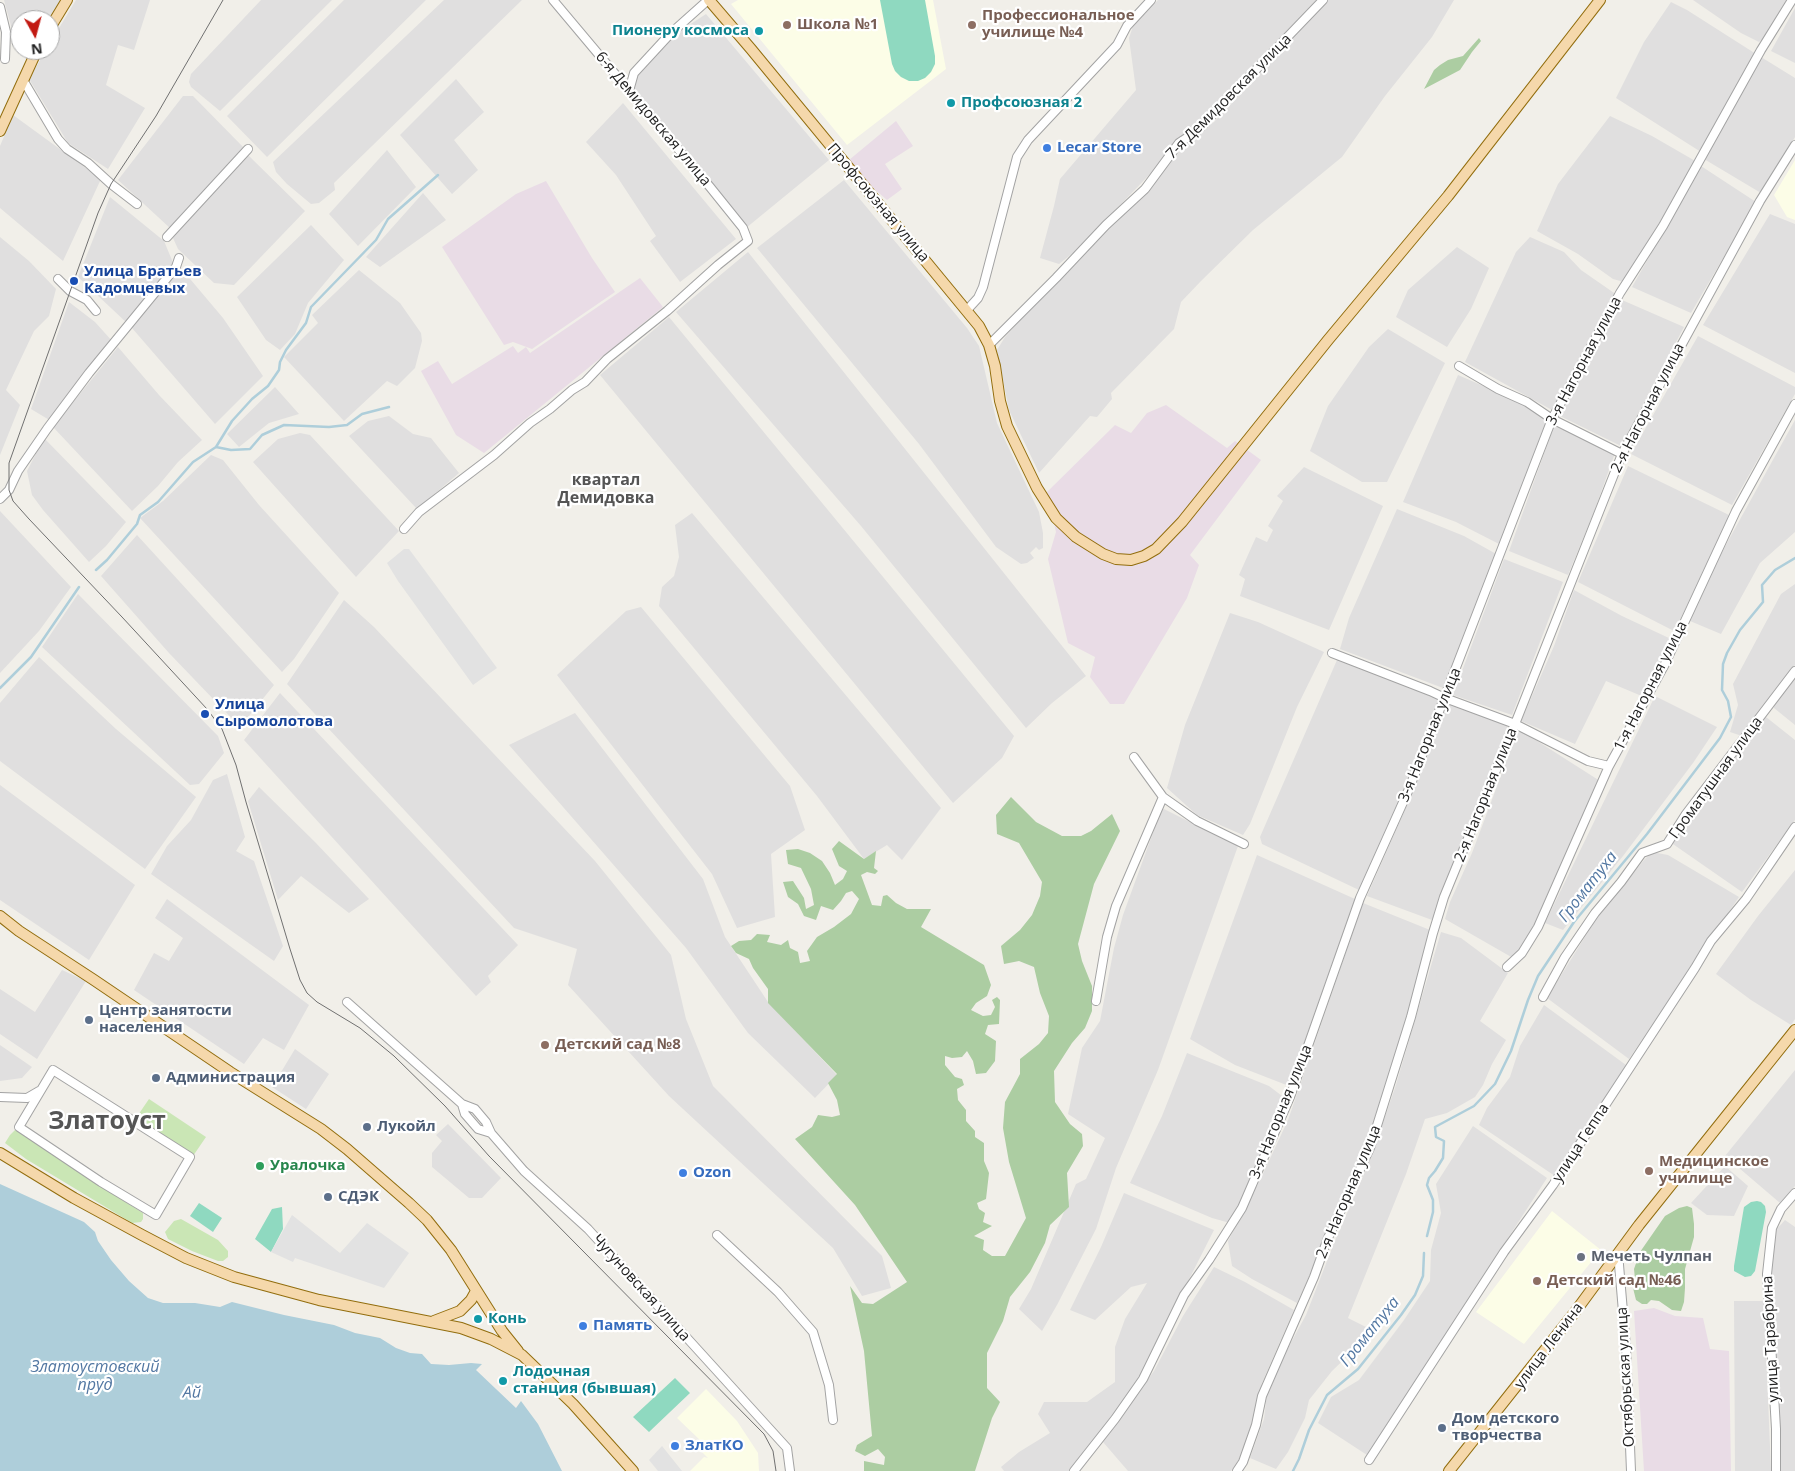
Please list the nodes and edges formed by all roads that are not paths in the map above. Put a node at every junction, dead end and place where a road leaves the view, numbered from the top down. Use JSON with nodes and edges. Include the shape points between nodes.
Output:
{"nodes":[{"id":1,"x":67,"y":0,"type":"edge"},
{"id":2,"x":554,"y":0,"type":"edge"},
{"id":3,"x":708,"y":0,"type":"edge"},
{"id":4,"x":1151,"y":0,"type":"edge"},
{"id":5,"x":1323,"y":0,"type":"edge"},
{"id":6,"x":1600,"y":0,"type":"edge"},
{"id":7,"x":1792,"y":0,"type":"edge"},
{"id":8,"x":0,"y":7,"type":"edge"},
{"id":9,"x":60,"y":12,"type":"edge"},
{"id":10,"x":5,"y":59,"type":"dead end"},
{"id":11,"x":32,"y":60,"type":"edge"},
{"id":12,"x":23,"y":80,"type":"junction"},
{"id":13,"x":629,"y":90,"type":"junction"},
{"id":14,"x":0,"y":130,"type":"edge"},
{"id":15,"x":1795,"y":145,"type":"edge"},
{"id":16,"x":248,"y":149,"type":"dead end"},
{"id":17,"x":138,"y":204,"type":"dead end"},
{"id":18,"x":168,"y":237,"type":"dead end"},
{"id":19,"x":178,"y":258,"type":"dead end"},
{"id":20,"x":58,"y":279,"type":"dead end"},
{"id":21,"x":96,"y":310,"type":"dead end"},
{"id":22,"x":966,"y":310,"type":"junction"},
{"id":23,"x":988,"y":345,"type":"junction"},
{"id":24,"x":1459,"y":366,"type":"dead end"},
{"id":25,"x":1795,"y":404,"type":"edge"},
{"id":26,"x":1552,"y":419,"type":"junction"},
{"id":27,"x":1622,"y":454,"type":"junction"},
{"id":28,"x":0,"y":499,"type":"edge"},
{"id":29,"x":404,"y":529,"type":"dead end"},
{"id":30,"x":1332,"y":653,"type":"dead end"},
{"id":31,"x":1795,"y":671,"type":"edge"},
{"id":32,"x":1445,"y":698,"type":"junction"},
{"id":33,"x":1515,"y":724,"type":"junction"},
{"id":34,"x":1134,"y":757,"type":"dead end"},
{"id":35,"x":1609,"y":766,"type":"junction"},
{"id":36,"x":1163,"y":797,"type":"junction"},
{"id":37,"x":1795,"y":827,"type":"edge"},
{"id":38,"x":1244,"y":844,"type":"dead end"},
{"id":39,"x":0,"y":916,"type":"edge"},
{"id":40,"x":1508,"y":967,"type":"dead end"},
{"id":41,"x":1542,"y":997,"type":"dead end"},
{"id":42,"x":1096,"y":1001,"type":"dead end"},
{"id":43,"x":347,"y":1002,"type":"dead end"},
{"id":44,"x":1795,"y":1030,"type":"edge"},
{"id":45,"x":45,"y":1068,"type":"dead end"},
{"id":46,"x":0,"y":1097,"type":"edge"},
{"id":47,"x":0,"y":1152,"type":"edge"},
{"id":48,"x":1795,"y":1193,"type":"edge"},
{"id":49,"x":156,"y":1215,"type":"joint"},
{"id":50,"x":717,"y":1235,"type":"dead end"},
{"id":51,"x":1618,"y":1253,"type":"junction"},
{"id":52,"x":476,"y":1291,"type":"junction"},
{"id":53,"x":431,"y":1322,"type":"junction"},
{"id":54,"x":522,"y":1355,"type":"junction"},
{"id":55,"x":833,"y":1420,"type":"dead end"},
{"id":56,"x":1369,"y":1460,"type":"dead end"},
{"id":57,"x":633,"y":1471,"type":"edge"},
{"id":58,"x":790,"y":1471,"type":"edge"},
{"id":59,"x":1074,"y":1471,"type":"edge"},
{"id":60,"x":1237,"y":1471,"type":"edge"},
{"id":61,"x":1450,"y":1471,"type":"edge"},
{"id":62,"x":1631,"y":1471,"type":"edge"},
{"id":63,"x":1776,"y":1471,"type":"edge"}],
"edges":[{"from":1,"to":9,"type":"main road"},
{"from":2,"to":13,"type":"street","name":"6-я Демидовская улица"},
{"from":3,"to":13,"type":"street","via":[[634,73]]},
{"from":3,"to":22,"type":"main road","name":"Профсоюзная улица"},
{"from":4,"to":22,"type":"street","via":[[1127,26],[1117,45],[1028,140],[1017,157],[983,287],[978,298]]},
{"from":5,"to":23,"type":"street","name":"7-я Демидовская улица","via":[[1197,131],[1179,143],[1145,189]]},
{"from":6,"to":23,"type":"main road","name":"Профсоюзная улица","via":[[1448,196],[1182,522],[1156,549],[1144,556],[1131,560],[1116,559],[1076,537],[1056,518],[1037,488],[1007,426]]},
{"from":7,"to":26,"type":"street","name":"3-я Нагорная улица","via":[[1663,226],[1620,293]]},
{"from":8,"to":10,"type":"street","via":[[6,32]]},
{"from":11,"to":12,"type":"main road"},
{"from":12,"to":14,"type":"main road"},
{"from":12,"to":17,"type":"street","via":[[67,149]]},
{"from":13,"to":29,"type":"street","name":"6-я Демидовская улица","via":[[743,228],[748,241],[607,359],[585,382],[419,512]]},
{"from":15,"to":27,"type":"street","name":"2-я Нагорная улица","via":[[1760,201]]},
{"from":16,"to":18,"type":"street"},
{"from":19,"to":28,"type":"street","via":[[176,267],[89,373]]},
{"from":20,"to":21,"type":"street"},
{"from":22,"to":23,"type":"main road","name":"Профсоюзная улица"},
{"from":24,"to":26,"type":"street"},
{"from":25,"to":35,"type":"street","name":"1-я Нагорная улица","via":[[1736,511],[1665,664]]},
{"from":26,"to":27,"type":"street"},
{"from":26,"to":32,"type":"street","name":"3-я Нагорная улица"},
{"from":27,"to":33,"type":"street","name":"2-я Нагорная улица"},
{"from":30,"to":32,"type":"street"},
{"from":31,"to":41,"type":"street","name":"Громатушная улица","via":[[1686,814],[1667,844],[1642,853],[1595,913]]},
{"from":32,"to":33,"type":"street"},
{"from":32,"to":59,"type":"street","name":"3-я Нагорная улица","via":[[1360,898],[1290,1097],[1242,1208],[1184,1295],[1143,1379]]},
{"from":33,"to":35,"type":"street","via":[[1588,761]]},
{"from":33,"to":60,"type":"street","name":"2-я Нагорная улица","via":[[1444,897],[1370,1148],[1328,1238],[1262,1396],[1256,1425]]},
{"from":34,"to":36,"type":"street"},
{"from":35,"to":40,"type":"street","name":"1-я Нагорная улица","via":[[1538,927],[1522,953]]},
{"from":36,"to":38,"type":"street","via":[[1197,821]]},
{"from":36,"to":42,"type":"street","via":[[1116,906]]},
{"from":37,"to":56,"type":"street","name":"улица Геппа","via":[[1746,899],[1711,941]]},
{"from":39,"to":52,"type":"main road","via":[[230,1072],[326,1132],[426,1220],[451,1250]]},
{"from":43,"to":58,"type":"street","name":"Чугуновская улица","via":[[462,1104],[465,1114],[478,1129],[491,1133],[524,1171],[594,1236],[787,1448]]},
{"from":44,"to":51,"type":"main road","name":"улица Ленина"},
{"from":45,"to":46,"type":"street","via":[[49,1074],[38,1092],[27,1098]]},
{"from":47,"to":53,"type":"main road","via":[[142,1235],[186,1258],[234,1277],[319,1300]]},
{"from":48,"to":63,"type":"street","name":"улица Тарабрина","via":[[1772,1228],[1767,1274]]},
{"from":49,"to":49,"type":"street","via":[[190,1157],[53,1070],[19,1127]]},
{"from":50,"to":55,"type":"street","via":[[778,1292],[813,1332],[829,1385]]},
{"from":51,"to":61,"type":"main road","name":"улица Ленина"},
{"from":51,"to":62,"type":"street","name":"Октябрьская улица"},
{"from":52,"to":53,"type":"main road","via":[[460,1312]]},
{"from":52,"to":54,"type":"main road"},
{"from":53,"to":54,"type":"main road","via":[[462,1328]]},
{"from":54,"to":57,"type":"main road","via":[[573,1404]]}]}
